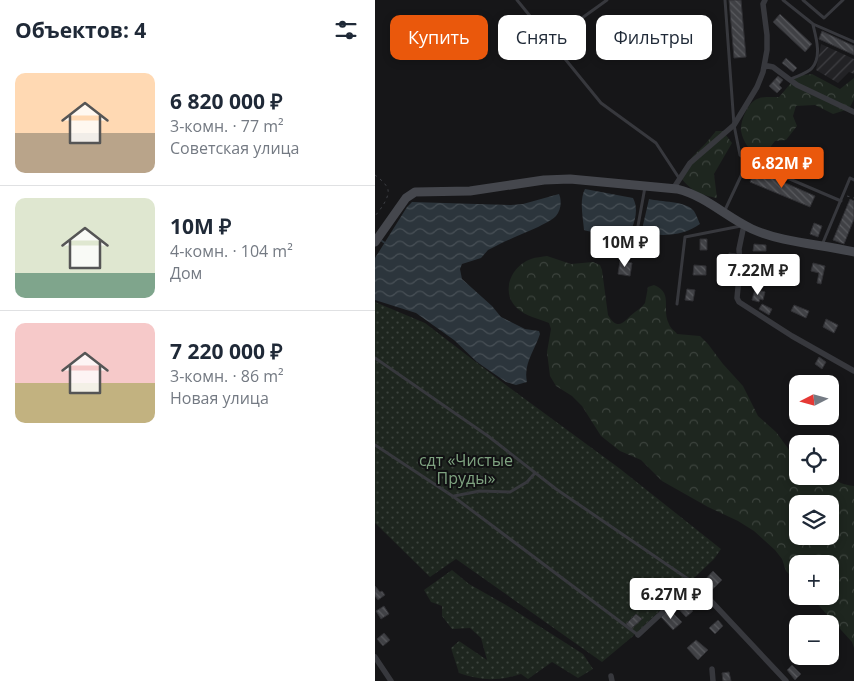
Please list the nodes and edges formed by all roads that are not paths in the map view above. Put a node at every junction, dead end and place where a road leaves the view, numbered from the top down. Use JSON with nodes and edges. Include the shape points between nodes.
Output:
{"nodes":[{"id":1,"x":517,"y":0,"type":"edge"},
{"id":2,"x":607,"y":0,"type":"edge"},
{"id":3,"x":725,"y":0,"type":"edge"},
{"id":4,"x":765,"y":0,"type":"edge"},
{"id":5,"x":783,"y":0,"type":"edge"},
{"id":6,"x":803,"y":0,"type":"edge"},
{"id":7,"x":843,"y":0,"type":"edge"},
{"id":8,"x":529,"y":15,"type":"edge"},
{"id":9,"x":586,"y":15,"type":"edge"},
{"id":10,"x":813,"y":24,"type":"junction"},
{"id":11,"x":854,"y":42,"type":"edge"},
{"id":12,"x":566,"y":60,"type":"edge"},
{"id":13,"x":764,"y":67,"type":"junction"},
{"id":14,"x":790,"y":80,"type":"junction"},
{"id":15,"x":854,"y":112,"type":"edge"},
{"id":16,"x":734,"y":125,"type":"junction"},
{"id":17,"x":748,"y":161,"type":"junction"},
{"id":18,"x":679,"y":179,"type":"junction"},
{"id":19,"x":854,"y":180,"type":"edge"},
{"id":20,"x":645,"y":187,"type":"junction"},
{"id":21,"x":673,"y":189,"type":"junction"},
{"id":22,"x":841,"y":201,"type":"junction"},
{"id":23,"x":724,"y":212,"type":"junction"},
{"id":24,"x":744,"y":225,"type":"junction"},
{"id":25,"x":375,"y":242,"type":"edge"},
{"id":26,"x":822,"y":246,"type":"junction"},
{"id":27,"x":634,"y":248,"type":"dead end"},
{"id":28,"x":854,"y":252,"type":"edge"},
{"id":29,"x":677,"y":304,"type":"dead end"},
{"id":30,"x":375,"y":358,"type":"edge"},
{"id":31,"x":854,"y":372,"type":"edge"},
{"id":32,"x":375,"y":445,"type":"edge"},
{"id":33,"x":535,"y":473,"type":"junction"},
{"id":34,"x":454,"y":496,"type":"junction"},
{"id":35,"x":694,"y":583,"type":"junction"},
{"id":36,"x":638,"y":635,"type":"joint"},
{"id":37,"x":375,"y":657,"type":"edge"},
{"id":38,"x":712,"y":669,"type":"dead end"},
{"id":39,"x":391,"y":681,"type":"edge"},
{"id":40,"x":713,"y":681,"type":"edge"},
{"id":41,"x":786,"y":681,"type":"edge"}],
"edges":[{"from":1,"to":8,"type":"lane"},
{"from":2,"to":9,"type":"lane"},
{"from":3,"to":16,"type":"lane"},
{"from":4,"to":13,"type":"street","via":[[767,50]]},
{"from":5,"to":10,"type":"lane"},
{"from":6,"to":7,"type":"lane","via":[[824,18]]},
{"from":10,"to":11,"type":"lane"},
{"from":10,"to":14,"type":"lane","via":[[816,59],[812,68]]},
{"from":12,"to":18,"type":"lane","via":[[601,103],[656,143]]},
{"from":13,"to":14,"type":"street","via":[[773,68]]},
{"from":13,"to":16,"type":"street","via":[[757,87]]},
{"from":14,"to":15,"type":"street"},
{"from":16,"to":17,"type":"lane","via":[[740,155]]},
{"from":16,"to":18,"type":"street","via":[[690,163]]},
{"from":17,"to":22,"type":"lane"},
{"from":17,"to":23,"type":"lane"},
{"from":18,"to":21,"type":"street"},
{"from":19,"to":22,"type":"lane","via":[[850,178]]},
{"from":20,"to":21,"type":"main road"},
{"from":20,"to":25,"type":"main road","via":[[570,179],[470,190],[415,192],[406,198]]},
{"from":20,"to":27,"type":"lane"},
{"from":21,"to":23,"type":"main road","via":[[691,192]]},
{"from":22,"to":26,"type":"lane"},
{"from":23,"to":24,"type":"main road"},
{"from":24,"to":26,"type":"main road","via":[[770,235]]},
{"from":24,"to":29,"type":"lane","via":[[685,237]]},
{"from":24,"to":31,"type":"street","via":[[739,249],[739,302]]},
{"from":26,"to":28,"type":"main road"},
{"from":30,"to":33,"type":"lane","via":[[488,436]]},
{"from":32,"to":34,"type":"lane"},
{"from":33,"to":34,"type":"lane","via":[[510,492],[480,491]]},
{"from":33,"to":35,"type":"lane"},
{"from":34,"to":36,"type":"lane"},
{"from":35,"to":36,"type":"street"},
{"from":35,"to":41,"type":"street"},
{"from":37,"to":39,"type":"street"},
{"from":38,"to":40,"type":"street"}]}
